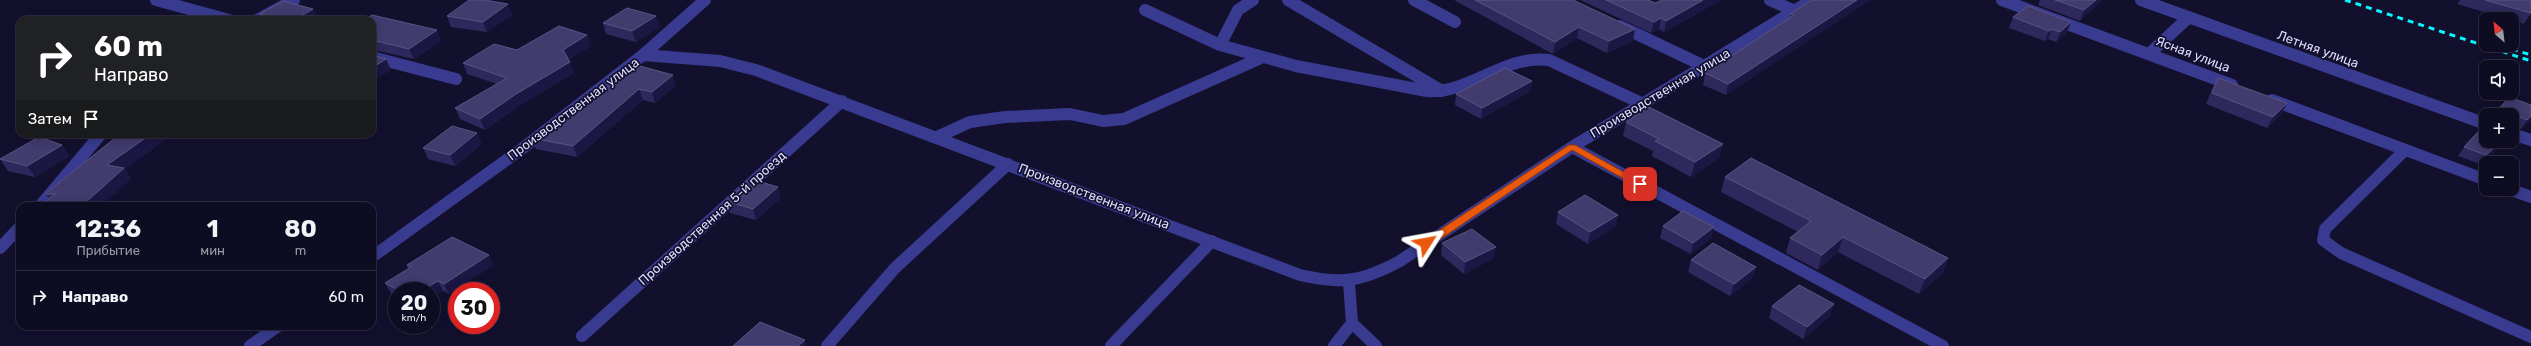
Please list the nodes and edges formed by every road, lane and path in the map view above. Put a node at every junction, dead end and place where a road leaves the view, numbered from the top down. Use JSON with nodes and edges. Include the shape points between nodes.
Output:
{"nodes":[{"id":1,"x":156,"y":0,"type":"edge"},
{"id":2,"x":294,"y":0,"type":"edge"},
{"id":3,"x":705,"y":0,"type":"edge"},
{"id":4,"x":1253,"y":0,"type":"edge"},
{"id":5,"x":1288,"y":0,"type":"edge"},
{"id":6,"x":1414,"y":0,"type":"edge"},
{"id":7,"x":1770,"y":0,"type":"edge"},
{"id":8,"x":1812,"y":0,"type":"edge"},
{"id":9,"x":2002,"y":0,"type":"edge"},
{"id":10,"x":2141,"y":0,"type":"edge"},
{"id":11,"x":1145,"y":10,"type":"dead end"},
{"id":12,"x":1794,"y":11,"type":"junction"},
{"id":13,"x":214,"y":16,"type":"edge"},
{"id":14,"x":264,"y":16,"type":"edge"},
{"id":15,"x":2189,"y":17,"type":"junction"},
{"id":16,"x":1606,"y":20,"type":"edge"},
{"id":17,"x":1455,"y":22,"type":"dead end"},
{"id":18,"x":1220,"y":45,"type":"junction"},
{"id":19,"x":2149,"y":54,"type":"junction"},
{"id":20,"x":642,"y":56,"type":"junction"},
{"id":21,"x":376,"y":57,"type":"edge"},
{"id":22,"x":1263,"y":57,"type":"junction"},
{"id":23,"x":1704,"y":66,"type":"junction"},
{"id":24,"x":456,"y":79,"type":"dead end"},
{"id":25,"x":2244,"y":89,"type":"edge"},
{"id":26,"x":1444,"y":92,"type":"junction"},
{"id":27,"x":2259,"y":95,"type":"edge"},
{"id":28,"x":842,"y":101,"type":"junction"},
{"id":29,"x":1643,"y":104,"type":"junction"},
{"id":30,"x":2479,"y":121,"type":"edge"},
{"id":31,"x":937,"y":136,"type":"junction"},
{"id":32,"x":2519,"y":136,"type":"edge"},
{"id":33,"x":98,"y":138,"type":"edge"},
{"id":34,"x":2531,"y":140,"type":"edge"},
{"id":35,"x":1572,"y":147,"type":"junction"},
{"id":36,"x":2405,"y":150,"type":"junction"},
{"id":37,"x":1008,"y":164,"type":"junction"},
{"id":38,"x":2479,"y":177,"type":"edge"},
{"id":39,"x":2519,"y":193,"type":"edge"},
{"id":40,"x":2531,"y":197,"type":"edge"},
{"id":41,"x":43,"y":202,"type":"edge"},
{"id":42,"x":16,"y":231,"type":"edge"},
{"id":43,"x":1212,"y":241,"type":"junction"},
{"id":44,"x":0,"y":248,"type":"edge"},
{"id":45,"x":376,"y":254,"type":"edge"},
{"id":46,"x":1349,"y":283,"type":"junction"},
{"id":47,"x":1352,"y":323,"type":"junction"},
{"id":48,"x":272,"y":330,"type":"edge"},
{"id":49,"x":582,"y":336,"type":"dead end"},
{"id":50,"x":2531,"y":337,"type":"edge"},
{"id":51,"x":250,"y":346,"type":"edge"},
{"id":52,"x":827,"y":346,"type":"edge"},
{"id":53,"x":1111,"y":346,"type":"edge"},
{"id":54,"x":1334,"y":346,"type":"edge"},
{"id":55,"x":1376,"y":346,"type":"edge"},
{"id":56,"x":1943,"y":346,"type":"edge"}],
"edges":[{"from":1,"to":13,"type":"street"},
{"from":2,"to":14,"type":"street"},
{"from":3,"to":20,"type":"street"},
{"from":4,"to":18,"type":"street","via":[[1238,10]]},
{"from":5,"to":26,"type":"street"},
{"from":6,"to":17,"type":"street"},
{"from":7,"to":12,"type":"street"},
{"from":8,"to":12,"type":"street","name":"Производственная улица"},
{"from":9,"to":19,"type":"street","name":"Ясная улица"},
{"from":10,"to":15,"type":"street","name":"Летняя улица"},
{"from":11,"to":18,"type":"street"},
{"from":12,"to":23,"type":"street","name":"Производственная улица"},
{"from":15,"to":19,"type":"street"},
{"from":15,"to":30,"type":"street","name":"Летняя улица"},
{"from":16,"to":23,"type":"street"},
{"from":18,"to":22,"type":"street"},
{"from":19,"to":25,"type":"street","name":"Ясная улица"},
{"from":20,"to":28,"type":"street","name":"Производственная улица","via":[[720,61],[756,70]]},
{"from":20,"to":45,"type":"street","name":"Производственная улица","via":[[523,148]]},
{"from":21,"to":24,"type":"street"},
{"from":22,"to":26,"type":"street","via":[[1356,79]]},
{"from":22,"to":31,"type":"street","via":[[1110,123],[1072,114],[1056,114],[970,122]]},
{"from":23,"to":29,"type":"street","name":"Производственная улица"},
{"from":26,"to":29,"type":"street","via":[[1520,61],[1534,58],[1548,60]]},
{"from":27,"to":36,"type":"street"},
{"from":28,"to":31,"type":"street","name":"Производственная улица"},
{"from":28,"to":49,"type":"street","name":"Производственная 5-й проезд"},
{"from":29,"to":35,"type":"street","name":"Производственная улица"},
{"from":31,"to":37,"type":"street","name":"Производственная улица"},
{"from":32,"to":34,"type":"street"},
{"from":33,"to":41,"type":"street"},
{"from":35,"to":46,"type":"street","name":"Производственная улица","via":[[1400,261],[1378,274]]},
{"from":35,"to":56,"type":"street"},
{"from":36,"to":38,"type":"street"},
{"from":36,"to":50,"type":"street","via":[[2325,229],[2323,240],[2341,253]]},
{"from":37,"to":43,"type":"street","name":"Производственная улица"},
{"from":37,"to":52,"type":"street","via":[[895,268]]},
{"from":39,"to":40,"type":"street"},
{"from":42,"to":44,"type":"street"},
{"from":43,"to":46,"type":"street","name":"Производственная улица","via":[[1300,275]]},
{"from":43,"to":53,"type":"street"},
{"from":46,"to":47,"type":"street"},
{"from":47,"to":54,"type":"street"},
{"from":47,"to":55,"type":"street"},
{"from":48,"to":51,"type":"street"}]}
